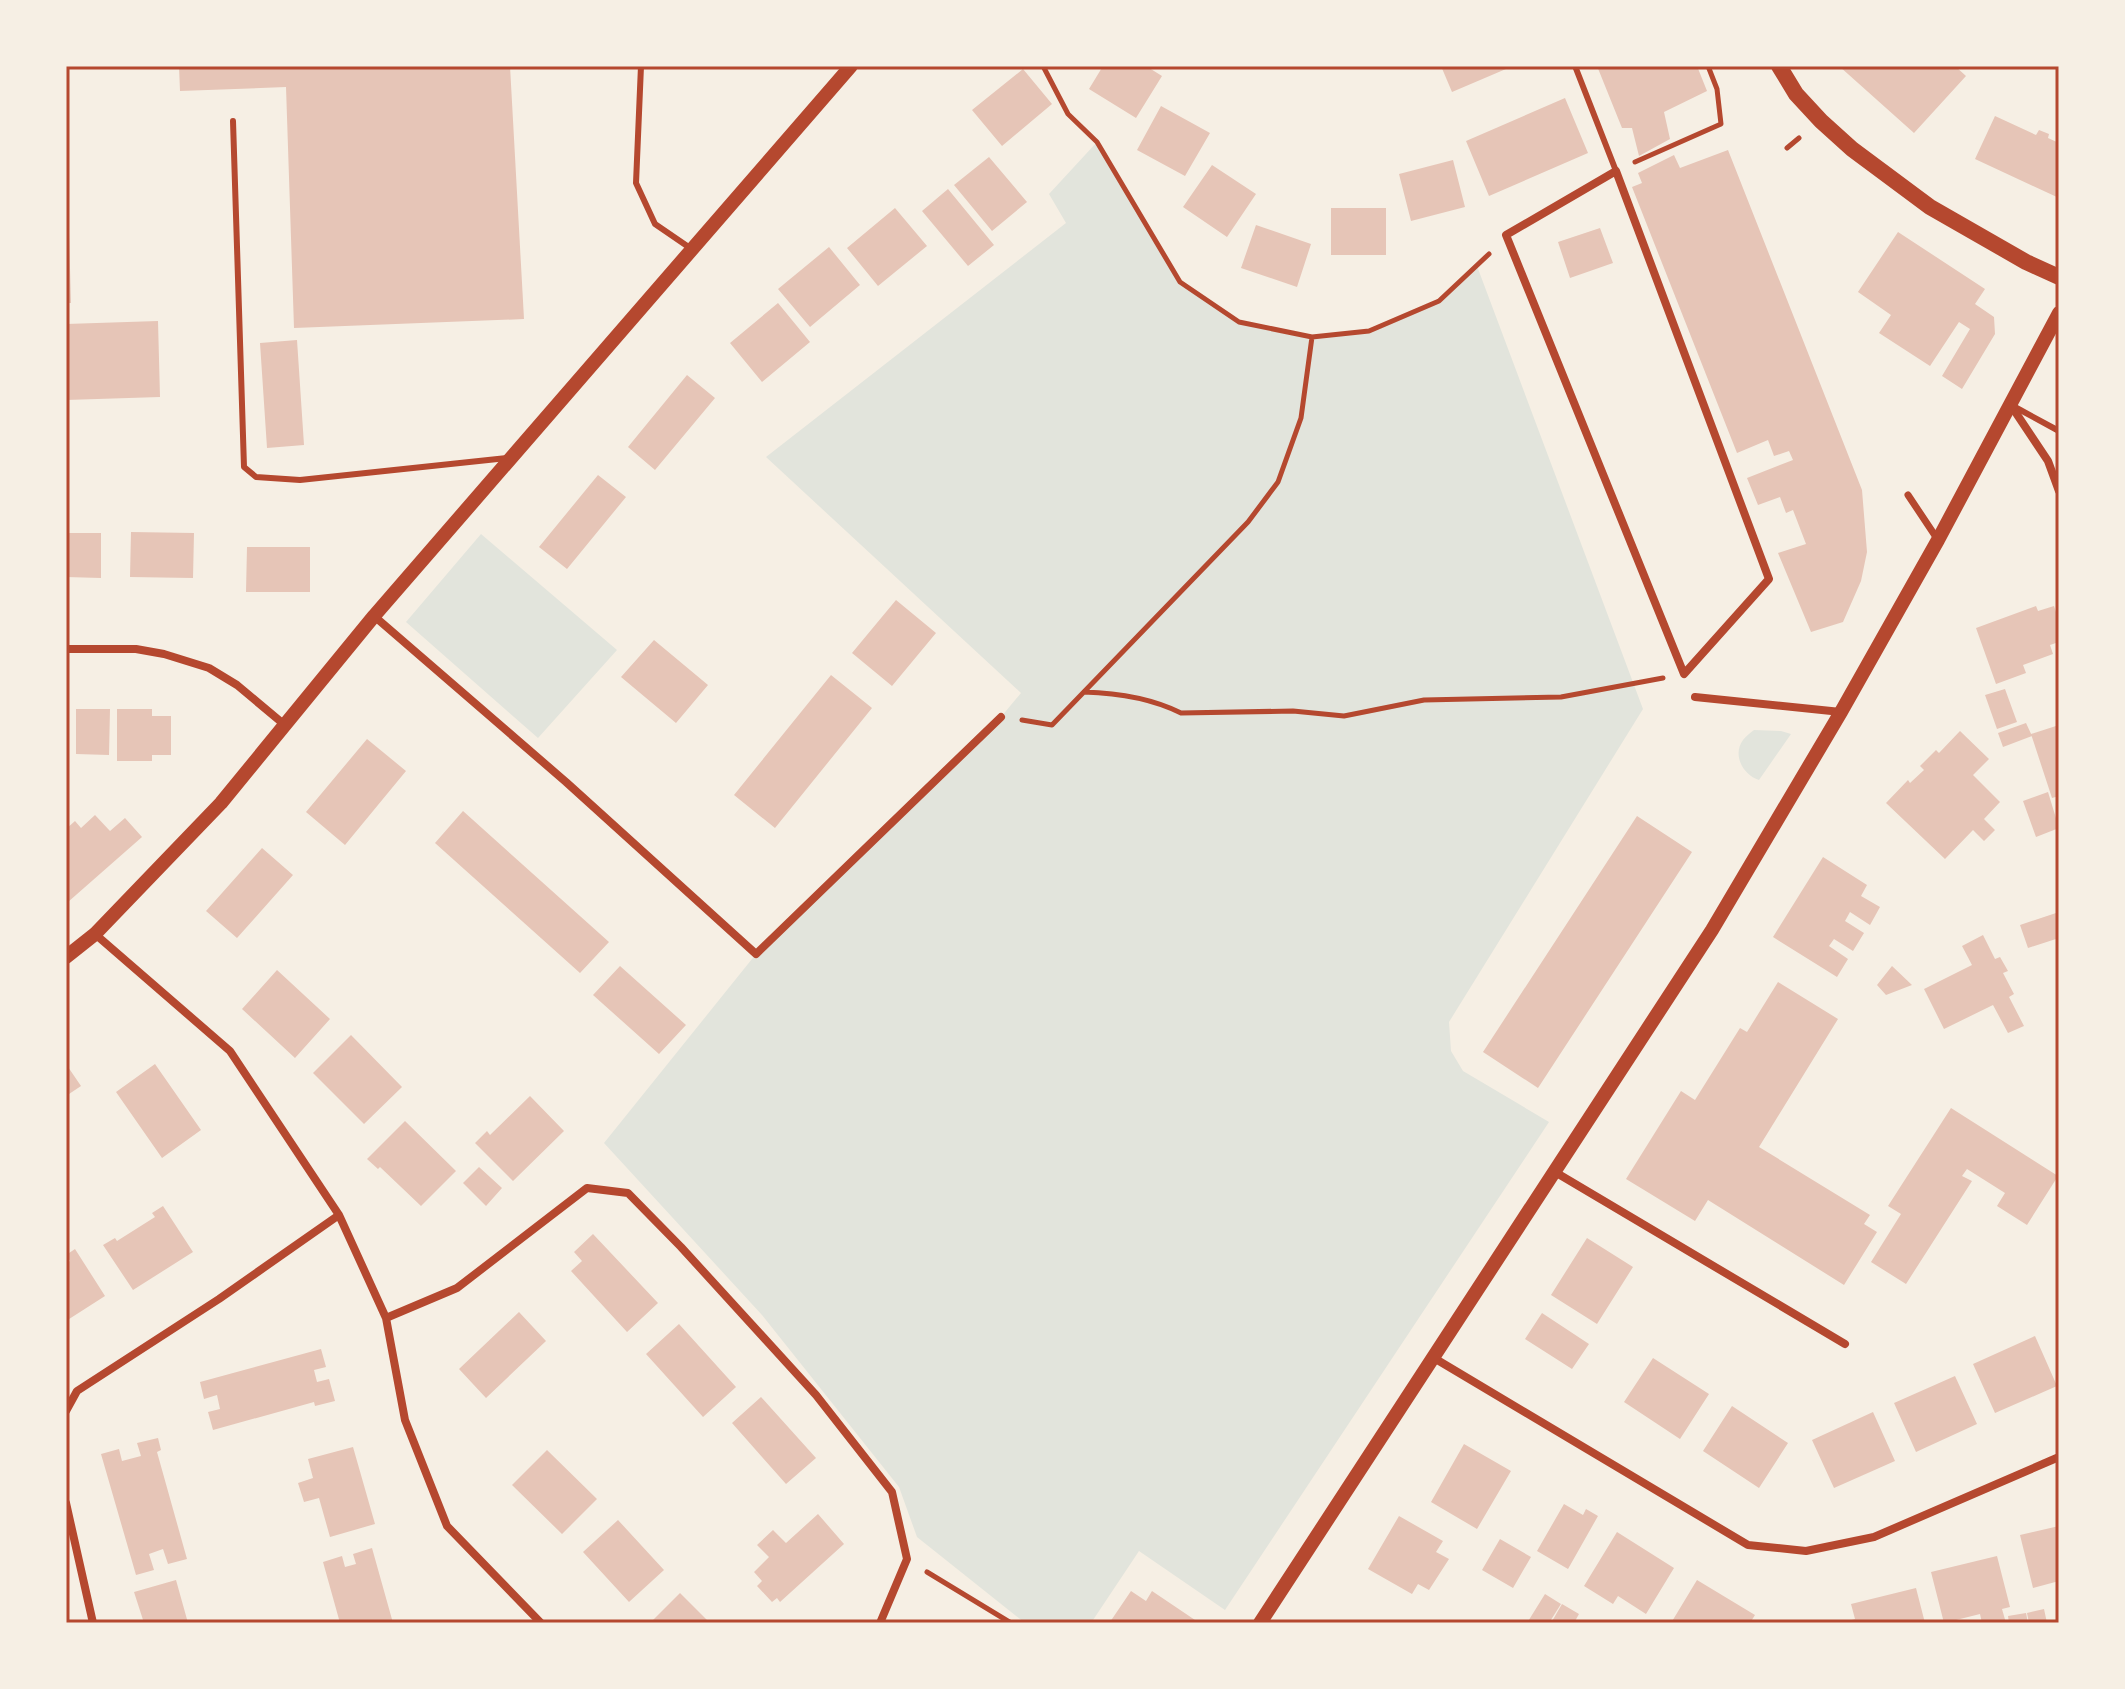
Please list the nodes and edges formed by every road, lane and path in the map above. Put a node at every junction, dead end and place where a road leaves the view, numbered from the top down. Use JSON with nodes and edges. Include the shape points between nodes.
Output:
{"nodes":[{"id":1,"x":641,"y":66,"type":"edge"},
{"id":2,"x":851,"y":66,"type":"edge"},
{"id":3,"x":1043,"y":66,"type":"edge"},
{"id":4,"x":1575,"y":66,"type":"edge"},
{"id":5,"x":1708,"y":66,"type":"edge"},
{"id":6,"x":1779,"y":66,"type":"edge"},
{"id":7,"x":233,"y":121,"type":"dead end"},
{"id":8,"x":1616,"y":171,"type":"junction"},
{"id":9,"x":1506,"y":235,"type":"junction"},
{"id":10,"x":693,"y":250,"type":"junction"},
{"id":11,"x":2059,"y":277,"type":"edge"},
{"id":12,"x":2059,"y":313,"type":"edge"},
{"id":13,"x":1312,"y":337,"type":"junction"},
{"id":14,"x":2009,"y":403,"type":"junction"},
{"id":15,"x":2059,"y":431,"type":"edge"},
{"id":16,"x":511,"y":458,"type":"junction"},
{"id":17,"x":2059,"y":491,"type":"edge"},
{"id":18,"x":1908,"y":495,"type":"dead end"},
{"id":19,"x":1938,"y":540,"type":"junction"},
{"id":20,"x":374,"y":616,"type":"junction"},
{"id":21,"x":66,"y":649,"type":"edge"},
{"id":22,"x":1684,"y":674,"type":"junction"},
{"id":23,"x":1084,"y":692,"type":"junction"},
{"id":24,"x":1695,"y":697,"type":"dead end"},
{"id":25,"x":1841,"y":712,"type":"junction"},
{"id":26,"x":1001,"y":717,"type":"joint"},
{"id":27,"x":286,"y":726,"type":"junction"},
{"id":28,"x":95,"y":934,"type":"junction"},
{"id":29,"x":66,"y":957,"type":"edge"},
{"id":30,"x":1555,"y":1172,"type":"junction"},
{"id":31,"x":339,"y":1215,"type":"junction"},
{"id":32,"x":386,"y":1318,"type":"junction"},
{"id":33,"x":1845,"y":1344,"type":"dead end"},
{"id":34,"x":1434,"y":1358,"type":"junction"},
{"id":35,"x":66,"y":1411,"type":"edge"},
{"id":36,"x":2059,"y":1457,"type":"edge"},
{"id":37,"x":66,"y":1503,"type":"edge"},
{"id":38,"x":907,"y":1559,"type":"junction"},
{"id":39,"x":93,"y":1623,"type":"edge"},
{"id":40,"x":541,"y":1623,"type":"edge"},
{"id":41,"x":880,"y":1623,"type":"edge"},
{"id":42,"x":1011,"y":1623,"type":"edge"},
{"id":43,"x":1260,"y":1623,"type":"edge"}],
"edges":[{"from":1,"to":10,"type":"lane","via":[[636,183],[655,224]]},
{"from":2,"to":10,"type":"street"},
{"from":3,"to":13,"type":"path","via":[[1068,114],[1097,142],[1180,282],[1239,322]]},
{"from":4,"to":8,"type":"lane"},
{"from":5,"to":8,"type":"path","via":[[1721,124]]},
{"from":6,"to":11,"type":"main road","via":[[1796,94],[1863,157],[1930,207]]},
{"from":7,"to":16,"type":"lane","via":[[244,467],[256,477],[300,480]]},
{"from":8,"to":9,"type":"street"},
{"from":8,"to":22,"type":"street","via":[[1769,579]]},
{"from":9,"to":13,"type":"path","via":[[1439,301],[1369,331]]},
{"from":9,"to":22,"type":"street"},
{"from":10,"to":16,"type":"street"},
{"from":12,"to":14,"type":"street"},
{"from":13,"to":23,"type":"path","via":[[1301,418],[1278,482],[1248,522]]},
{"from":14,"to":15,"type":"lane"},
{"from":14,"to":17,"type":"street","via":[[2048,461]]},
{"from":14,"to":19,"type":"street"},
{"from":16,"to":20,"type":"street"},
{"from":18,"to":19,"type":"street"},
{"from":19,"to":25,"type":"street"},
{"from":20,"to":26,"type":"street","via":[[756,954]]},
{"from":20,"to":27,"type":"street"},
{"from":21,"to":27,"type":"street","via":[[136,649],[209,668]]},
{"from":22,"to":23,"type":"path","via":[[1561,697],[1424,700],[1344,716],[1293,711],[1181,713],[1116,693]]},
{"from":23,"to":26,"type":"path","via":[[1052,725]]},
{"from":24,"to":25,"type":"street"},
{"from":25,"to":30,"type":"street","via":[[1712,930]]},
{"from":27,"to":28,"type":"street","via":[[221,803]]},
{"from":28,"to":29,"type":"street"},
{"from":28,"to":31,"type":"street","via":[[230,1051]]},
{"from":30,"to":33,"type":"street"},
{"from":30,"to":34,"type":"street"},
{"from":31,"to":32,"type":"street"},
{"from":31,"to":35,"type":"street","via":[[77,1391]]},
{"from":32,"to":38,"type":"street","via":[[457,1288],[587,1188],[628,1193],[816,1395],[892,1492]]},
{"from":32,"to":40,"type":"street","via":[[405,1420],[447,1526]]},
{"from":34,"to":36,"type":"street","via":[[1748,1545],[1806,1551],[1874,1537]]},
{"from":34,"to":43,"type":"street"},
{"from":37,"to":39,"type":"street"},
{"from":38,"to":41,"type":"street"},
{"from":38,"to":42,"type":"path"}]}
